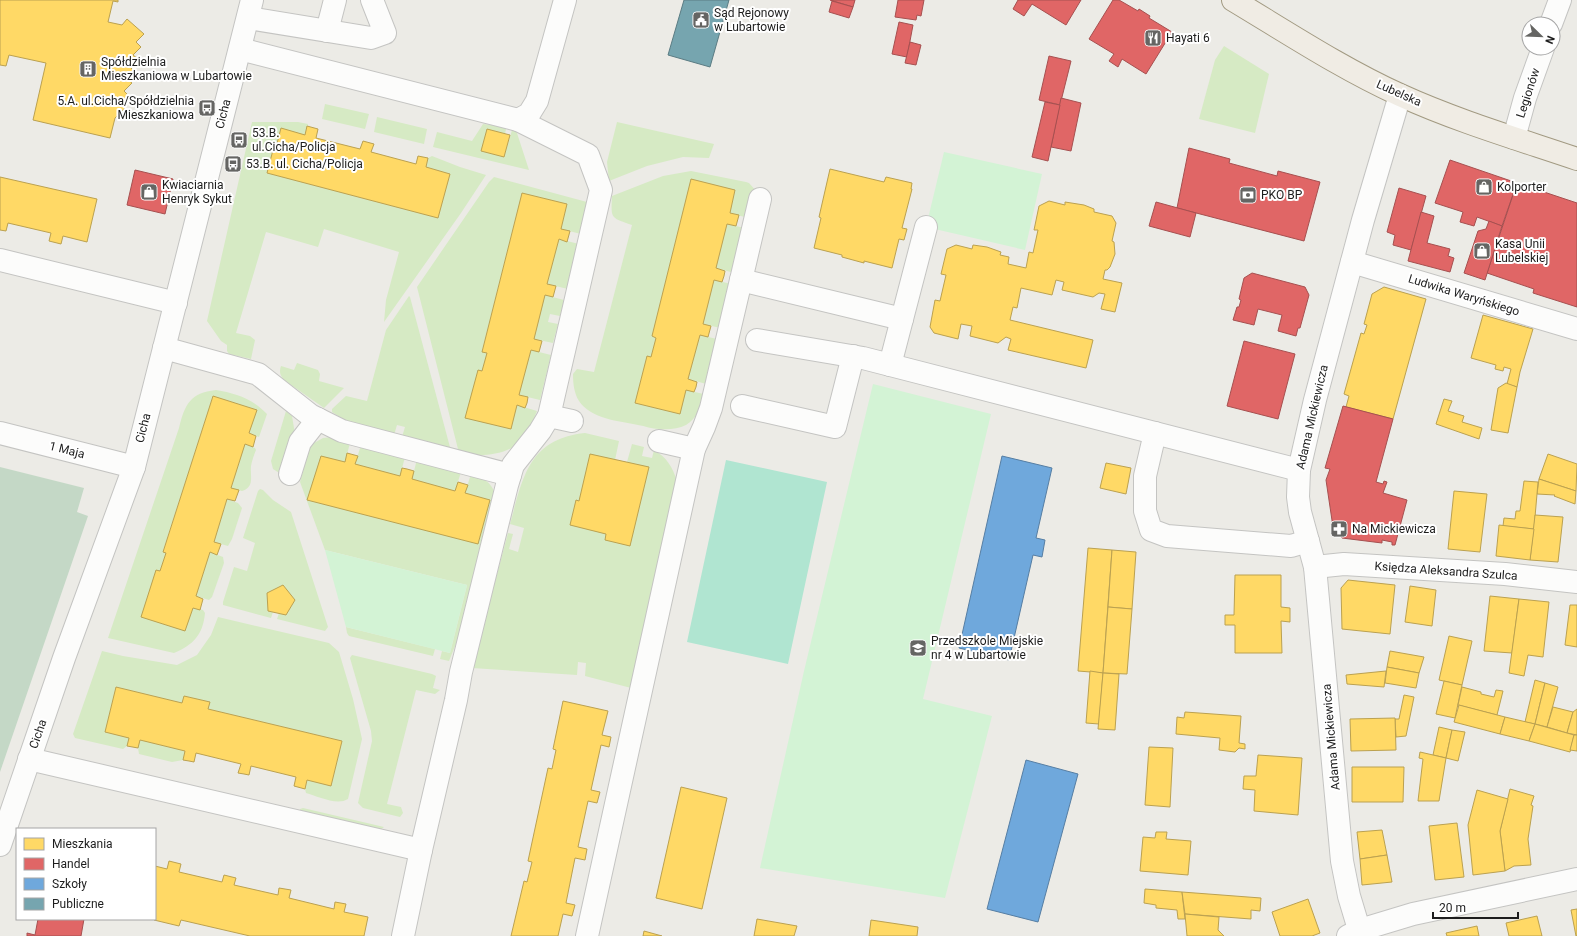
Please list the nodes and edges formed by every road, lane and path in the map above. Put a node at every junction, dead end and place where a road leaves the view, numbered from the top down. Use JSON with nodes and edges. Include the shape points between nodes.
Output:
{"nodes":[{"id":1,"x":334,"y":0,"type":"edge"},
{"id":2,"x":372,"y":0,"type":"edge"},
{"id":3,"x":1233,"y":0,"type":"edge"},
{"id":4,"x":1560,"y":0,"type":"edge"},
{"id":5,"x":572,"y":1,"type":"edge"},
{"id":6,"x":250,"y":9,"type":"edge"},
{"id":7,"x":1555,"y":16,"type":"edge"},
{"id":8,"x":327,"y":32,"type":"junction"},
{"id":9,"x":240,"y":48,"type":"junction"},
{"id":10,"x":1540,"y":56,"type":"edge"},
{"id":11,"x":1400,"y":95,"type":"junction"},
{"id":12,"x":518,"y":120,"type":"junction"},
{"id":13,"x":1514,"y":138,"type":"junction"},
{"id":14,"x":1577,"y":159,"type":"edge"},
{"id":15,"x":760,"y":199,"type":"dead end"},
{"id":16,"x":926,"y":227,"type":"dead end"},
{"id":17,"x":0,"y":260,"type":"edge"},
{"id":18,"x":1352,"y":262,"type":"junction"},
{"id":19,"x":741,"y":280,"type":"junction"},
{"id":20,"x":176,"y":303,"type":"junction"},
{"id":21,"x":902,"y":319,"type":"junction"},
{"id":22,"x":1577,"y":329,"type":"edge"},
{"id":23,"x":757,"y":340,"type":"dead end"},
{"id":24,"x":164,"y":348,"type":"junction"},
{"id":25,"x":853,"y":356,"type":"junction"},
{"id":26,"x":890,"y":365,"type":"junction"},
{"id":27,"x":742,"y":406,"type":"dead end"},
{"id":28,"x":549,"y":416,"type":"junction"},
{"id":29,"x":318,"y":419,"type":"junction"},
{"id":30,"x":572,"y":421,"type":"dead end"},
{"id":31,"x":0,"y":433,"type":"edge"},
{"id":32,"x":1155,"y":433,"type":"junction"},
{"id":33,"x":659,"y":441,"type":"dead end"},
{"id":34,"x":694,"y":449,"type":"junction"},
{"id":35,"x":134,"y":467,"type":"junction"},
{"id":36,"x":1299,"y":470,"type":"junction"},
{"id":37,"x":290,"y":474,"type":"dead end"},
{"id":38,"x":510,"y":475,"type":"junction"},
{"id":39,"x":1308,"y":541,"type":"junction"},
{"id":40,"x":1315,"y":567,"type":"junction"},
{"id":41,"x":1577,"y":582,"type":"edge"},
{"id":42,"x":29,"y":758,"type":"junction"},
{"id":43,"x":0,"y":844,"type":"edge"},
{"id":44,"x":421,"y":850,"type":"junction"},
{"id":45,"x":1577,"y":879,"type":"edge"},
{"id":46,"x":1356,"y":934,"type":"edge"},
{"id":47,"x":403,"y":936,"type":"edge"},
{"id":48,"x":587,"y":936,"type":"edge"}],
"edges":[{"from":1,"to":8,"type":"street"},
{"from":2,"to":8,"type":"street","via":[[385,33],[367,39]]},
{"from":3,"to":11,"type":"main road","name":"Lubelska","via":[[1330,59]]},
{"from":4,"to":7,"type":"street"},
{"from":5,"to":12,"type":"street","via":[[537,101],[529,114]]},
{"from":6,"to":8,"type":"street"},
{"from":6,"to":9,"type":"street","name":"Cicha"},
{"from":9,"to":12,"type":"street"},
{"from":9,"to":20,"type":"street","name":"Cicha"},
{"from":10,"to":13,"type":"street","name":"Legionów"},
{"from":11,"to":13,"type":"main road","name":"Lubelska"},
{"from":11,"to":18,"type":"street","name":"Adama Mickiewicza"},
{"from":12,"to":28,"type":"street","via":[[588,155],[601,190]]},
{"from":13,"to":14,"type":"main road","name":"Lubelska"},
{"from":15,"to":19,"type":"street"},
{"from":16,"to":21,"type":"street"},
{"from":17,"to":20,"type":"street"},
{"from":18,"to":22,"type":"street","name":"Ludwika Waryńskiego"},
{"from":18,"to":36,"type":"street","name":"Adama Mickiewicza"},
{"from":19,"to":21,"type":"street"},
{"from":19,"to":34,"type":"street","via":[[710,408]]},
{"from":20,"to":24,"type":"street","name":"Cicha"},
{"from":21,"to":26,"type":"street"},
{"from":23,"to":25,"type":"street"},
{"from":24,"to":29,"type":"street","via":[[258,374]]},
{"from":24,"to":35,"type":"street","name":"Cicha"},
{"from":25,"to":26,"type":"street"},
{"from":25,"to":27,"type":"street","via":[[835,427]]},
{"from":26,"to":32,"type":"street"},
{"from":28,"to":30,"type":"street"},
{"from":28,"to":38,"type":"street","via":[[519,456]]},
{"from":29,"to":37,"type":"street","via":[[300,442]]},
{"from":29,"to":38,"type":"street","via":[[354,434]]},
{"from":31,"to":35,"type":"street","name":"1 Maja"},
{"from":32,"to":36,"type":"street"},
{"from":32,"to":39,"type":"street","via":[[1145,476],[1145,511],[1151,530],[1167,536],[1291,546]]},
{"from":33,"to":34,"type":"street"},
{"from":34,"to":48,"type":"street"},
{"from":35,"to":42,"type":"street","name":"Cicha"},
{"from":36,"to":39,"type":"street","name":"Adama Mickiewicza","via":[[1298,497]]},
{"from":38,"to":44,"type":"street","via":[[460,672],[456,700]]},
{"from":39,"to":40,"type":"street","name":"Adama Mickiewicza"},
{"from":40,"to":41,"type":"street","name":"Księdza Aleksandra Szulca","via":[[1344,564],[1505,574]]},
{"from":40,"to":46,"type":"street","name":"Adama Mickiewicza","via":[[1342,861]]},
{"from":42,"to":43,"type":"street","name":"Cicha"},
{"from":42,"to":44,"type":"street"},
{"from":44,"to":47,"type":"street"},
{"from":45,"to":46,"type":"street","via":[[1413,914]]}]}
